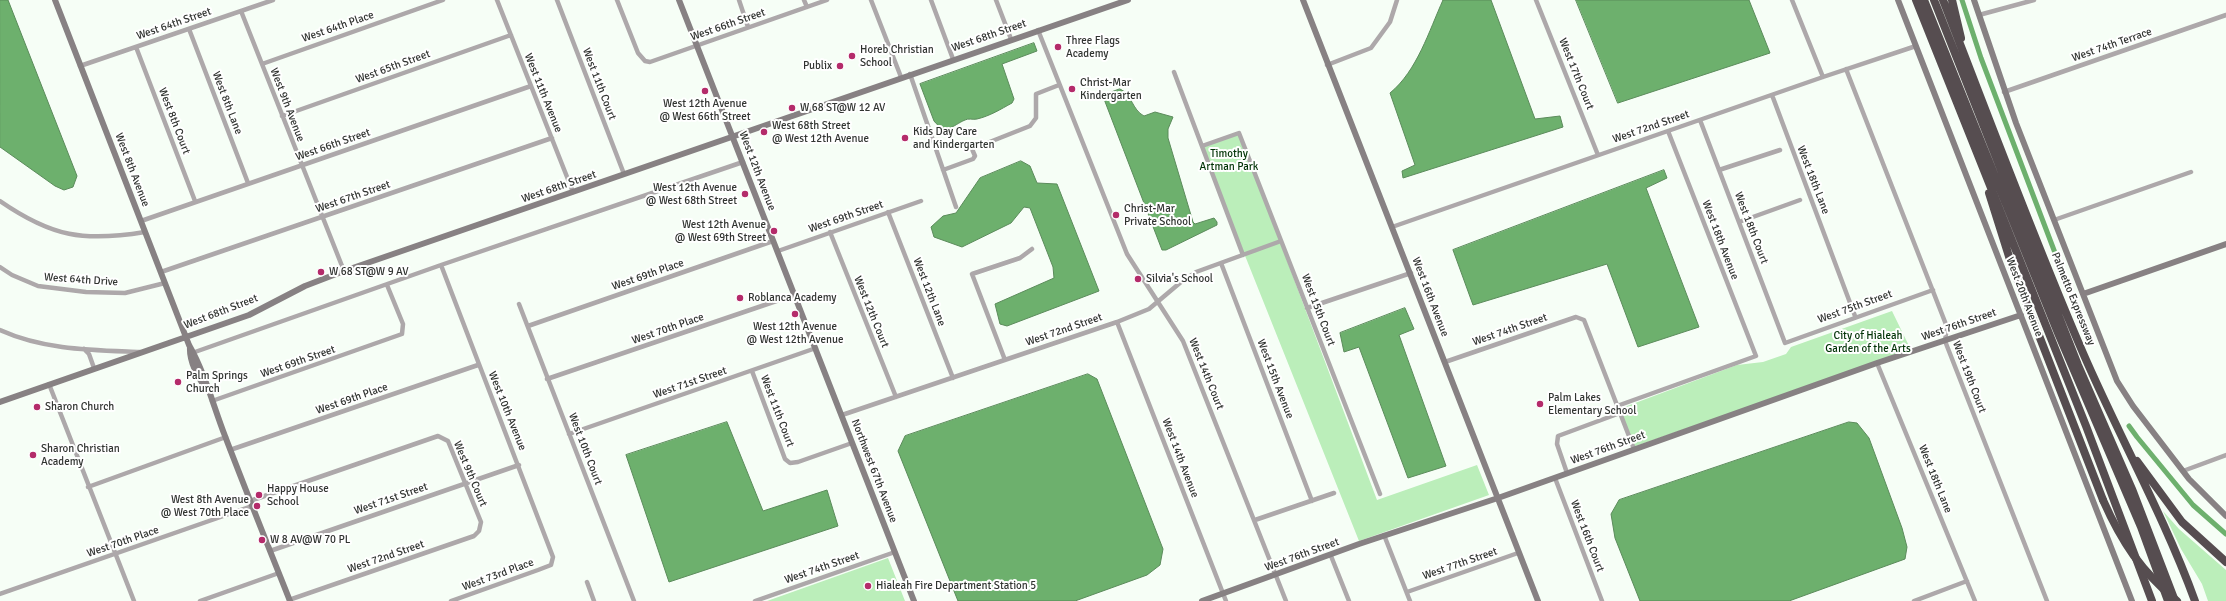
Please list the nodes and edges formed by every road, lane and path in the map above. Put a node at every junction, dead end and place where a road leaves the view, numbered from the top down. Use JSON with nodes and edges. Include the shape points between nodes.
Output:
{"nodes":[{"id":1,"x":54,"y":0,"type":"edge"},
{"id":2,"x":273,"y":0,"type":"edge"},
{"id":3,"x":443,"y":0,"type":"edge"},
{"id":4,"x":497,"y":0,"type":"edge"},
{"id":5,"x":557,"y":0,"type":"edge"},
{"id":6,"x":617,"y":0,"type":"edge"},
{"id":7,"x":680,"y":0,"type":"edge"},
{"id":8,"x":739,"y":0,"type":"edge"},
{"id":9,"x":804,"y":0,"type":"edge"},
{"id":10,"x":826,"y":0,"type":"edge"},
{"id":11,"x":870,"y":0,"type":"edge"},
{"id":12,"x":930,"y":0,"type":"edge"},
{"id":13,"x":996,"y":0,"type":"edge"},
{"id":14,"x":1128,"y":0,"type":"edge"},
{"id":15,"x":1303,"y":0,"type":"edge"},
{"id":16,"x":1397,"y":0,"type":"edge"},
{"id":17,"x":1536,"y":0,"type":"edge"},
{"id":18,"x":1792,"y":0,"type":"edge"},
{"id":19,"x":1898,"y":0,"type":"edge"},
{"id":20,"x":1916,"y":0,"type":"edge"},
{"id":21,"x":1924,"y":0,"type":"edge"},
{"id":22,"x":1934,"y":0,"type":"edge"},
{"id":23,"x":1943,"y":0,"type":"edge"},
{"id":24,"x":1952,"y":0,"type":"edge"},
{"id":25,"x":1974,"y":0,"type":"edge"},
{"id":26,"x":2034,"y":0,"type":"edge"},
{"id":27,"x":807,"y":7,"type":"junction"},
{"id":28,"x":241,"y":11,"type":"junction"},
{"id":29,"x":2226,"y":15,"type":"edge"},
{"id":30,"x":1979,"y":16,"type":"junction"},
{"id":31,"x":748,"y":27,"type":"junction"},
{"id":32,"x":190,"y":29,"type":"junction"},
{"id":33,"x":1038,"y":30,"type":"junction"},
{"id":34,"x":511,"y":35,"type":"junction"},
{"id":35,"x":1011,"y":39,"type":"junction"},
{"id":36,"x":697,"y":45,"type":"junction"},
{"id":37,"x":1916,"y":46,"type":"junction"},
{"id":38,"x":136,"y":47,"type":"junction"},
{"id":39,"x":1963,"y":53,"type":"junction"},
{"id":40,"x":953,"y":59,"type":"junction"},
{"id":41,"x":262,"y":64,"type":"junction"},
{"id":42,"x":1327,"y":64,"type":"junction"},
{"id":43,"x":80,"y":66,"type":"junction"},
{"id":44,"x":1846,"y":69,"type":"junction"},
{"id":45,"x":1174,"y":72,"type":"dead end"},
{"id":46,"x":910,"y":74,"type":"junction"},
{"id":47,"x":901,"y":77,"type":"junction"},
{"id":48,"x":1823,"y":77,"type":"junction"},
{"id":49,"x":1059,"y":84,"type":"junction"},
{"id":50,"x":531,"y":86,"type":"junction"},
{"id":51,"x":2004,"y":92,"type":"junction"},
{"id":52,"x":1772,"y":95,"type":"junction"},
{"id":53,"x":282,"y":116,"type":"junction"},
{"id":54,"x":1700,"y":120,"type":"junction"},
{"id":55,"x":1668,"y":131,"type":"junction"},
{"id":56,"x":733,"y":136,"type":"junction"},
{"id":57,"x":552,"y":138,"type":"junction"},
{"id":58,"x":1202,"y":146,"type":"junction"},
{"id":59,"x":1780,"y":150,"type":"dead end"},
{"id":60,"x":1598,"y":155,"type":"junction"},
{"id":61,"x":743,"y":162,"type":"junction"},
{"id":62,"x":301,"y":165,"type":"junction"},
{"id":63,"x":943,"y":170,"type":"junction"},
{"id":64,"x":1719,"y":170,"type":"junction"},
{"id":65,"x":1985,"y":172,"type":"junction"},
{"id":66,"x":2191,"y":172,"type":"dead end"},
{"id":67,"x":624,"y":174,"type":"junction"},
{"id":68,"x":248,"y":183,"type":"junction"},
{"id":69,"x":573,"y":192,"type":"junction"},
{"id":70,"x":921,"y":200,"type":"dead end"},
{"id":71,"x":1800,"y":200,"type":"dead end"},
{"id":72,"x":0,"y":201,"type":"edge"},
{"id":73,"x":195,"y":201,"type":"junction"},
{"id":74,"x":956,"y":207,"type":"dead end"},
{"id":75,"x":888,"y":212,"type":"junction"},
{"id":76,"x":323,"y":217,"type":"junction"},
{"id":77,"x":2054,"y":220,"type":"junction"},
{"id":78,"x":141,"y":221,"type":"junction"},
{"id":79,"x":1739,"y":222,"type":"junction"},
{"id":80,"x":1392,"y":227,"type":"junction"},
{"id":81,"x":145,"y":232,"type":"junction"},
{"id":82,"x":830,"y":232,"type":"junction"},
{"id":83,"x":773,"y":241,"type":"junction"},
{"id":84,"x":1281,"y":241,"type":"junction"},
{"id":85,"x":2226,"y":244,"type":"edge"},
{"id":86,"x":1032,"y":250,"type":"dead end"},
{"id":87,"x":778,"y":251,"type":"junction"},
{"id":88,"x":1243,"y":255,"type":"junction"},
{"id":89,"x":1221,"y":263,"type":"junction"},
{"id":90,"x":441,"y":265,"type":"junction"},
{"id":91,"x":0,"y":267,"type":"edge"},
{"id":92,"x":344,"y":271,"type":"junction"},
{"id":93,"x":161,"y":272,"type":"junction"},
{"id":94,"x":1410,"y":273,"type":"junction"},
{"id":95,"x":165,"y":283,"type":"junction"},
{"id":96,"x":387,"y":285,"type":"junction"},
{"id":97,"x":1933,"y":290,"type":"junction"},
{"id":98,"x":2083,"y":294,"type":"junction"},
{"id":99,"x":794,"y":295,"type":"junction"},
{"id":100,"x":1157,"y":301,"type":"junction"},
{"id":101,"x":519,"y":304,"type":"dead end"},
{"id":102,"x":1307,"y":308,"type":"junction"},
{"id":103,"x":2020,"y":315,"type":"junction"},
{"id":104,"x":1855,"y":316,"type":"junction"},
{"id":105,"x":1117,"y":322,"type":"junction"},
{"id":106,"x":528,"y":326,"type":"junction"},
{"id":107,"x":0,"y":330,"type":"edge"},
{"id":108,"x":186,"y":336,"type":"junction"},
{"id":109,"x":1945,"y":341,"type":"junction"},
{"id":110,"x":2069,"y":341,"type":"junction"},
{"id":111,"x":1785,"y":343,"type":"joint"},
{"id":112,"x":190,"y":347,"type":"junction"},
{"id":113,"x":816,"y":348,"type":"junction"},
{"id":114,"x":84,"y":350,"type":"junction"},
{"id":115,"x":140,"y":352,"type":"junction"},
{"id":116,"x":195,"y":352,"type":"junction"},
{"id":117,"x":1005,"y":360,"type":"junction"},
{"id":118,"x":1445,"y":362,"type":"junction"},
{"id":119,"x":1877,"y":363,"type":"junction"},
{"id":120,"x":478,"y":365,"type":"junction"},
{"id":121,"x":94,"y":368,"type":"junction"},
{"id":122,"x":752,"y":371,"type":"junction"},
{"id":123,"x":953,"y":378,"type":"junction"},
{"id":124,"x":547,"y":379,"type":"junction"},
{"id":125,"x":49,"y":384,"type":"junction"},
{"id":126,"x":209,"y":392,"type":"junction"},
{"id":127,"x":896,"y":397,"type":"junction"},
{"id":128,"x":212,"y":401,"type":"junction"},
{"id":129,"x":0,"y":402,"type":"edge"},
{"id":130,"x":1617,"y":406,"type":"junction"},
{"id":131,"x":1620,"y":413,"type":"junction"},
{"id":132,"x":842,"y":416,"type":"junction"},
{"id":133,"x":569,"y":434,"type":"junction"},
{"id":134,"x":226,"y":437,"type":"junction"},
{"id":135,"x":852,"y":443,"type":"junction"},
{"id":136,"x":2125,"y":444,"type":"junction"},
{"id":137,"x":1634,"y":449,"type":"junction"},
{"id":138,"x":230,"y":450,"type":"junction"},
{"id":139,"x":2226,"y":456,"type":"edge"},
{"id":140,"x":370,"y":459,"type":"joint"},
{"id":141,"x":519,"y":465,"type":"junction"},
{"id":142,"x":2183,"y":471,"type":"junction"},
{"id":143,"x":1567,"y":473,"type":"junction"},
{"id":144,"x":1555,"y":478,"type":"junction"},
{"id":145,"x":465,"y":483,"type":"junction"},
{"id":146,"x":88,"y":487,"type":"junction"},
{"id":147,"x":1334,"y":493,"type":"dead end"},
{"id":148,"x":1380,"y":494,"type":"dead end"},
{"id":149,"x":1498,"y":498,"type":"junction"},
{"id":150,"x":1312,"y":501,"type":"junction"},
{"id":151,"x":251,"y":503,"type":"junction"},
{"id":152,"x":2226,"y":516,"type":"edge"},
{"id":153,"x":1255,"y":520,"type":"junction"},
{"id":154,"x":481,"y":522,"type":"joint"},
{"id":155,"x":1384,"y":536,"type":"junction"},
{"id":156,"x":270,"y":550,"type":"junction"},
{"id":157,"x":895,"y":552,"type":"junction"},
{"id":158,"x":1518,"y":553,"type":"junction"},
{"id":159,"x":117,"y":554,"type":"junction"},
{"id":160,"x":1331,"y":556,"type":"junction"},
{"id":161,"x":2226,"y":562,"type":"edge"},
{"id":162,"x":551,"y":565,"type":"joint"},
{"id":163,"x":278,"y":573,"type":"junction"},
{"id":164,"x":1276,"y":574,"type":"junction"},
{"id":165,"x":586,"y":582,"type":"dead end"},
{"id":166,"x":1967,"y":582,"type":"junction"},
{"id":167,"x":1407,"y":592,"type":"junction"},
{"id":168,"x":0,"y":594,"type":"edge"},
{"id":169,"x":1223,"y":594,"type":"junction"},
{"id":170,"x":289,"y":600,"type":"edge"},
{"id":171,"x":134,"y":601,"type":"edge"},
{"id":172,"x":200,"y":601,"type":"edge"},
{"id":173,"x":451,"y":601,"type":"edge"},
{"id":174,"x":594,"y":601,"type":"edge"},
{"id":175,"x":634,"y":601,"type":"edge"},
{"id":176,"x":755,"y":601,"type":"edge"},
{"id":177,"x":914,"y":601,"type":"edge"},
{"id":178,"x":1202,"y":601,"type":"edge"},
{"id":179,"x":1226,"y":601,"type":"edge"},
{"id":180,"x":1286,"y":601,"type":"edge"},
{"id":181,"x":1349,"y":601,"type":"edge"},
{"id":182,"x":1410,"y":601,"type":"edge"},
{"id":183,"x":1538,"y":601,"type":"edge"},
{"id":184,"x":1602,"y":601,"type":"edge"},
{"id":185,"x":1916,"y":601,"type":"edge"},
{"id":186,"x":1975,"y":601,"type":"edge"},
{"id":187,"x":2047,"y":601,"type":"edge"},
{"id":188,"x":2132,"y":601,"type":"edge"},
{"id":189,"x":2152,"y":601,"type":"edge"},
{"id":190,"x":2168,"y":601,"type":"edge"},
{"id":191,"x":2176,"y":601,"type":"edge"},
{"id":192,"x":2189,"y":601,"type":"edge"},
{"id":193,"x":2195,"y":601,"type":"edge"}],
"edges":[{"from":1,"to":43,"type":"street","name":"West 8th Avenue"},
{"from":2,"to":28,"type":"street","name":"West 64th Street"},
{"from":3,"to":41,"type":"street","name":"West 64th Place"},
{"from":4,"to":34,"type":"street","name":"West 11th Avenue"},
{"from":5,"to":67,"type":"street","name":"West 11th Court"},
{"from":6,"to":36,"type":"street","name":"West 66th Street","via":[[638,53],[645,61],[650,62]]},
{"from":7,"to":36,"type":"street","name":"West 12th Avenue"},
{"from":8,"to":31,"type":"street"},
{"from":9,"to":27,"type":"street"},
{"from":10,"to":27,"type":"street","name":"West 66th Street"},
{"from":11,"to":47,"type":"street"},
{"from":12,"to":40,"type":"street"},
{"from":13,"to":35,"type":"street"},
{"from":14,"to":33,"type":"street","name":"West 68th Street"},
{"from":15,"to":42,"type":"street","name":"West 16th Avenue"},
{"from":16,"to":42,"type":"street","via":[[1390,22],[1371,48]]},
{"from":17,"to":60,"type":"street","name":"West 17th Court"},
{"from":18,"to":48,"type":"street"},
{"from":19,"to":37,"type":"street","name":"West 20th Avenue"},
{"from":20,"to":65,"type":"highway"},
{"from":21,"to":190,"type":"highway","via":[[2058,333],[2141,527]]},
{"from":22,"to":110,"type":"highway"},
{"from":23,"to":39,"type":"highway","name":"Palmetto Expressway"},
{"from":24,"to":39,"type":"highway","via":[[1959,21]]},
{"from":25,"to":30,"type":"street"},
{"from":26,"to":30,"type":"street"},
{"from":27,"to":31,"type":"street","name":"West 66th Street"},
{"from":28,"to":32,"type":"street","name":"West 64th Street"},
{"from":28,"to":41,"type":"street","name":"West 9th Avenue"},
{"from":29,"to":51,"type":"street","name":"West 74th Terrace"},
{"from":30,"to":51,"type":"street"},
{"from":31,"to":36,"type":"street","name":"West 66th Street"},
{"from":32,"to":38,"type":"street","name":"West 64th Street"},
{"from":32,"to":68,"type":"street","name":"West 8th Lane"},
{"from":33,"to":35,"type":"street","name":"West 68th Street"},
{"from":33,"to":49,"type":"street","name":"West 14th Court"},
{"from":34,"to":50,"type":"street","name":"West 11th Avenue"},
{"from":34,"to":53,"type":"street","name":"West 65th Street"},
{"from":35,"to":40,"type":"street","name":"West 68th Street"},
{"from":36,"to":56,"type":"street","name":"West 12th Avenue"},
{"from":37,"to":44,"type":"street","name":"West 72nd Street"},
{"from":37,"to":103,"type":"street","name":"West 20th Avenue"},
{"from":38,"to":43,"type":"street","name":"West 64th Street"},
{"from":38,"to":73,"type":"street","name":"West 8th Court"},
{"from":39,"to":136,"type":"highway","name":"Palmetto Expressway","via":[[2061,302]]},
{"from":40,"to":46,"type":"street","name":"West 68th Street"},
{"from":41,"to":53,"type":"street","name":"West 9th Avenue"},
{"from":42,"to":80,"type":"street","name":"West 16th Avenue"},
{"from":43,"to":78,"type":"street","name":"West 8th Avenue"},
{"from":44,"to":48,"type":"street","name":"West 72nd Street"},
{"from":44,"to":97,"type":"street","name":"West 19th Court"},
{"from":45,"to":58,"type":"street"},
{"from":46,"to":47,"type":"street","name":"West 68th Street"},
{"from":46,"to":63,"type":"street"},
{"from":47,"to":56,"type":"street","name":"West 68th Street"},
{"from":48,"to":52,"type":"street","name":"West 72nd Street"},
{"from":49,"to":63,"type":"street","via":[[1036,94],[1036,118],[1030,126],[972,149],[975,156],[973,159]]},
{"from":49,"to":100,"type":"street","name":"West 14th Court","via":[[1127,254]]},
{"from":50,"to":57,"type":"street","name":"West 11th Avenue"},
{"from":50,"to":62,"type":"street","name":"West 66th Street"},
{"from":51,"to":77,"type":"street"},
{"from":52,"to":54,"type":"street","name":"West 72nd Street"},
{"from":52,"to":104,"type":"street","name":"West 18th Lane"},
{"from":53,"to":62,"type":"street","name":"West 9th Avenue"},
{"from":54,"to":55,"type":"street","name":"West 72nd Street"},
{"from":54,"to":64,"type":"street","name":"West 18th Court"},
{"from":55,"to":60,"type":"street","name":"West 72nd Street"},
{"from":55,"to":130,"type":"street","name":"West 18th Avenue","via":[[1756,356]]},
{"from":56,"to":61,"type":"street","name":"West 12th Avenue"},
{"from":56,"to":67,"type":"street","name":"West 68th Street"},
{"from":57,"to":69,"type":"street","name":"West 11th Avenue"},
{"from":57,"to":76,"type":"street","name":"West 67th Street"},
{"from":58,"to":84,"type":"street","name":"West 15th Court","via":[[1239,133]]},
{"from":58,"to":88,"type":"street"},
{"from":59,"to":64,"type":"street"},
{"from":60,"to":80,"type":"street","name":"West 72nd Street"},
{"from":61,"to":83,"type":"street","name":"West 12th Avenue"},
{"from":61,"to":90,"type":"street"},
{"from":62,"to":68,"type":"street","name":"West 66th Street"},
{"from":62,"to":76,"type":"street","name":"West 9th Avenue"},
{"from":63,"to":74,"type":"street"},
{"from":64,"to":79,"type":"street","name":"West 18th Court"},
{"from":65,"to":189,"type":"highway","via":[[2089,433]]},
{"from":65,"to":191,"type":"highway","bridge":true,"via":[[1992,207],[2012,266],[2104,500],[2129,551],[2157,584]]},
{"from":66,"to":77,"type":"street"},
{"from":67,"to":69,"type":"street","name":"West 68th Street"},
{"from":68,"to":73,"type":"street","name":"West 66th Street"},
{"from":69,"to":92,"type":"street","name":"West 68th Street"},
{"from":70,"to":75,"type":"street","name":"West 69th Street"},
{"from":71,"to":79,"type":"street"},
{"from":72,"to":81,"type":"street","via":[[22,216],[57,232],[95,238]]},
{"from":73,"to":78,"type":"street","name":"West 66th Street"},
{"from":75,"to":82,"type":"street","name":"West 69th Street"},
{"from":75,"to":123,"type":"street","name":"West 12th Lane"},
{"from":76,"to":92,"type":"street","name":"West 9th Avenue"},
{"from":76,"to":93,"type":"street","name":"West 67th Street"},
{"from":77,"to":98,"type":"street"},
{"from":78,"to":81,"type":"street","name":"West 8th Avenue"},
{"from":79,"to":111,"type":"street","name":"West 18th Court"},
{"from":80,"to":94,"type":"street","name":"West 16th Avenue"},
{"from":81,"to":93,"type":"street","name":"West 8th Avenue"},
{"from":82,"to":87,"type":"street","name":"West 69th Street"},
{"from":82,"to":127,"type":"street","name":"West 12th Court"},
{"from":83,"to":87,"type":"street","name":"West 12th Avenue"},
{"from":83,"to":106,"type":"street","name":"West 69th Place"},
{"from":84,"to":88,"type":"street","name":"West 72nd Street"},
{"from":84,"to":102,"type":"street","name":"West 15th Court"},
{"from":85,"to":98,"type":"street"},
{"from":86,"to":117,"type":"street","via":[[1020,258],[972,274]]},
{"from":87,"to":99,"type":"street","name":"West 12th Avenue"},
{"from":88,"to":89,"type":"street","name":"West 72nd Street"},
{"from":89,"to":100,"type":"street","name":"West 72nd Street","via":[[1196,272]]},
{"from":89,"to":150,"type":"street","name":"West 15th Avenue"},
{"from":90,"to":96,"type":"street"},
{"from":90,"to":120,"type":"street","name":"West 10th Avenue"},
{"from":91,"to":95,"type":"street","name":"West 64th Drive","via":[[38,286],[86,292],[125,292]]},
{"from":92,"to":108,"type":"street","name":"West 68th Street","via":[[305,286],[248,315]]},
{"from":93,"to":95,"type":"street","name":"West 8th Avenue"},
{"from":94,"to":102,"type":"street"},
{"from":94,"to":118,"type":"street","name":"West 16th Avenue"},
{"from":95,"to":108,"type":"street","name":"West 8th Avenue"},
{"from":96,"to":116,"type":"street"},
{"from":96,"to":128,"type":"street","name":"West 69th Street","via":[[403,324],[402,334]]},
{"from":97,"to":104,"type":"street","name":"West 75th Street"},
{"from":97,"to":109,"type":"street","name":"West 19th Court","via":[[1948,327]]},
{"from":98,"to":142,"type":"street","via":[[2122,390]]},
{"from":99,"to":113,"type":"street","name":"West 12th Avenue"},
{"from":99,"to":124,"type":"street","name":"West 70th Place"},
{"from":100,"to":105,"type":"street","name":"West 72nd Street","via":[[1149,309]]},
{"from":100,"to":153,"type":"street","name":"West 14th Court","via":[[1183,341]]},
{"from":101,"to":106,"type":"street","name":"West 10th Court"},
{"from":102,"to":148,"type":"street","name":"West 15th Court"},
{"from":103,"to":109,"type":"street","name":"West 76th Street"},
{"from":103,"to":188,"type":"street","name":"West 20th Avenue"},
{"from":104,"to":111,"type":"street","name":"West 75th Street"},
{"from":105,"to":117,"type":"street","name":"West 72nd Street"},
{"from":105,"to":169,"type":"street","name":"West 14th Avenue"},
{"from":106,"to":124,"type":"street","name":"West 10th Court"},
{"from":107,"to":114,"type":"street","via":[[15,337]]},
{"from":108,"to":112,"type":"street","name":"West 8th Avenue"},
{"from":108,"to":115,"type":"street","name":"West 68th Street"},
{"from":109,"to":119,"type":"street","name":"West 76th Street"},
{"from":109,"to":187,"type":"street","name":"West 19th Court"},
{"from":110,"to":191,"type":"highway"},
{"from":110,"to":192,"type":"highway","via":[[2162,534]]},
{"from":112,"to":116,"type":"street","name":"West 8th Avenue"},
{"from":112,"to":126,"type":"street","name":"West 8th Avenue","via":[[198,378]]},
{"from":113,"to":122,"type":"street","name":"West 71st Street"},
{"from":113,"to":132,"type":"street","name":"Northwest 67th Avenue"},
{"from":114,"to":115,"type":"street"},
{"from":114,"to":121,"type":"street","via":[[89,354]]},
{"from":115,"to":121,"type":"street","name":"West 68th Street"},
{"from":116,"to":126,"type":"street","name":"West 8th Avenue"},
{"from":117,"to":123,"type":"street","name":"West 72nd Street"},
{"from":118,"to":130,"type":"street","name":"West 74th Street","via":[[1576,317],[1580,318],[1584,320]]},
{"from":118,"to":149,"type":"street","name":"West 16th Avenue"},
{"from":119,"to":137,"type":"street","name":"West 76th Street"},
{"from":119,"to":166,"type":"street","name":"West 18th Lane"},
{"from":120,"to":138,"type":"street","name":"West 69th Place"},
{"from":120,"to":141,"type":"street","name":"West 10th Avenue"},
{"from":121,"to":125,"type":"street","name":"West 68th Street"},
{"from":122,"to":133,"type":"street","name":"West 71st Street"},
{"from":122,"to":135,"type":"street","name":"West 11th Court","via":[[785,459],[790,463]]},
{"from":123,"to":127,"type":"street","name":"West 72nd Street"},
{"from":124,"to":133,"type":"street","name":"West 10th Court"},
{"from":125,"to":129,"type":"street","name":"West 68th Street"},
{"from":125,"to":146,"type":"street"},
{"from":126,"to":128,"type":"street","name":"West 8th Avenue"},
{"from":127,"to":132,"type":"street","name":"West 72nd Street"},
{"from":128,"to":134,"type":"street","name":"West 8th Avenue"},
{"from":130,"to":131,"type":"street"},
{"from":131,"to":137,"type":"street"},
{"from":131,"to":143,"type":"street","via":[[1558,436],[1557,444]]},
{"from":132,"to":135,"type":"street","name":"Northwest 67th Avenue"},
{"from":133,"to":175,"type":"street","name":"West 10th Court"},
{"from":134,"to":138,"type":"street","name":"West 8th Avenue"},
{"from":134,"to":146,"type":"street"},
{"from":135,"to":157,"type":"street","name":"Northwest 67th Avenue"},
{"from":136,"to":161,"type":"highway","via":[[2178,518]]},
{"from":136,"to":193,"type":"highway","name":"Palmetto Expressway"},
{"from":137,"to":143,"type":"street","name":"West 76th Street"},
{"from":138,"to":151,"type":"street","name":"West 8th Avenue"},
{"from":139,"to":142,"type":"street"},
{"from":140,"to":145,"type":"street","name":"West 9th Court","via":[[438,436],[448,441]]},
{"from":140,"to":151,"type":"street","name":"West 70th Place"},
{"from":141,"to":145,"type":"street","name":"West 71st Street"},
{"from":141,"to":162,"type":"street","name":"West 10th Avenue","via":[[551,550]]},
{"from":142,"to":152,"type":"street","via":[[2202,494]]},
{"from":143,"to":144,"type":"street","name":"West 76th Street"},
{"from":144,"to":149,"type":"street","name":"West 76th Street"},
{"from":144,"to":184,"type":"street","name":"West 16th Court"},
{"from":145,"to":154,"type":"street","name":"West 9th Court"},
{"from":145,"to":156,"type":"street","name":"West 71st Street"},
{"from":146,"to":159,"type":"street"},
{"from":147,"to":150,"type":"street"},
{"from":149,"to":155,"type":"street","name":"West 76th Street"},
{"from":149,"to":158,"type":"street","name":"West 16th Avenue"},
{"from":150,"to":153,"type":"street"},
{"from":151,"to":156,"type":"street","name":"West 8th Avenue"},
{"from":151,"to":159,"type":"street","name":"West 70th Place"},
{"from":153,"to":164,"type":"street","name":"West 14th Court"},
{"from":154,"to":170,"type":"street","name":"West 72nd Street","via":[[479,531],[474,536]]},
{"from":155,"to":160,"type":"street","name":"West 76th Street"},
{"from":155,"to":167,"type":"street"},
{"from":156,"to":163,"type":"street","name":"West 8th Avenue"},
{"from":157,"to":176,"type":"street","name":"West 74th Street"},
{"from":157,"to":177,"type":"street","name":"Northwest 67th Avenue"},
{"from":158,"to":167,"type":"street","name":"West 77th Street"},
{"from":158,"to":183,"type":"street","name":"West 16th Avenue"},
{"from":159,"to":168,"type":"street","name":"West 70th Place"},
{"from":159,"to":171,"type":"street"},
{"from":160,"to":164,"type":"street","name":"West 76th Street"},
{"from":160,"to":181,"type":"street"},
{"from":162,"to":173,"type":"street","name":"West 73rd Place"},
{"from":163,"to":170,"type":"street","name":"West 8th Avenue"},
{"from":163,"to":172,"type":"street"},
{"from":164,"to":169,"type":"street","name":"West 76th Street"},
{"from":164,"to":180,"type":"street","name":"West 14th Court"},
{"from":165,"to":174,"type":"street"},
{"from":166,"to":185,"type":"street"},
{"from":166,"to":186,"type":"street","name":"West 18th Lane"},
{"from":167,"to":182,"type":"street"},
{"from":169,"to":178,"type":"street","name":"West 76th Street"},
{"from":169,"to":179,"type":"street","name":"West 14th Avenue"}]}
